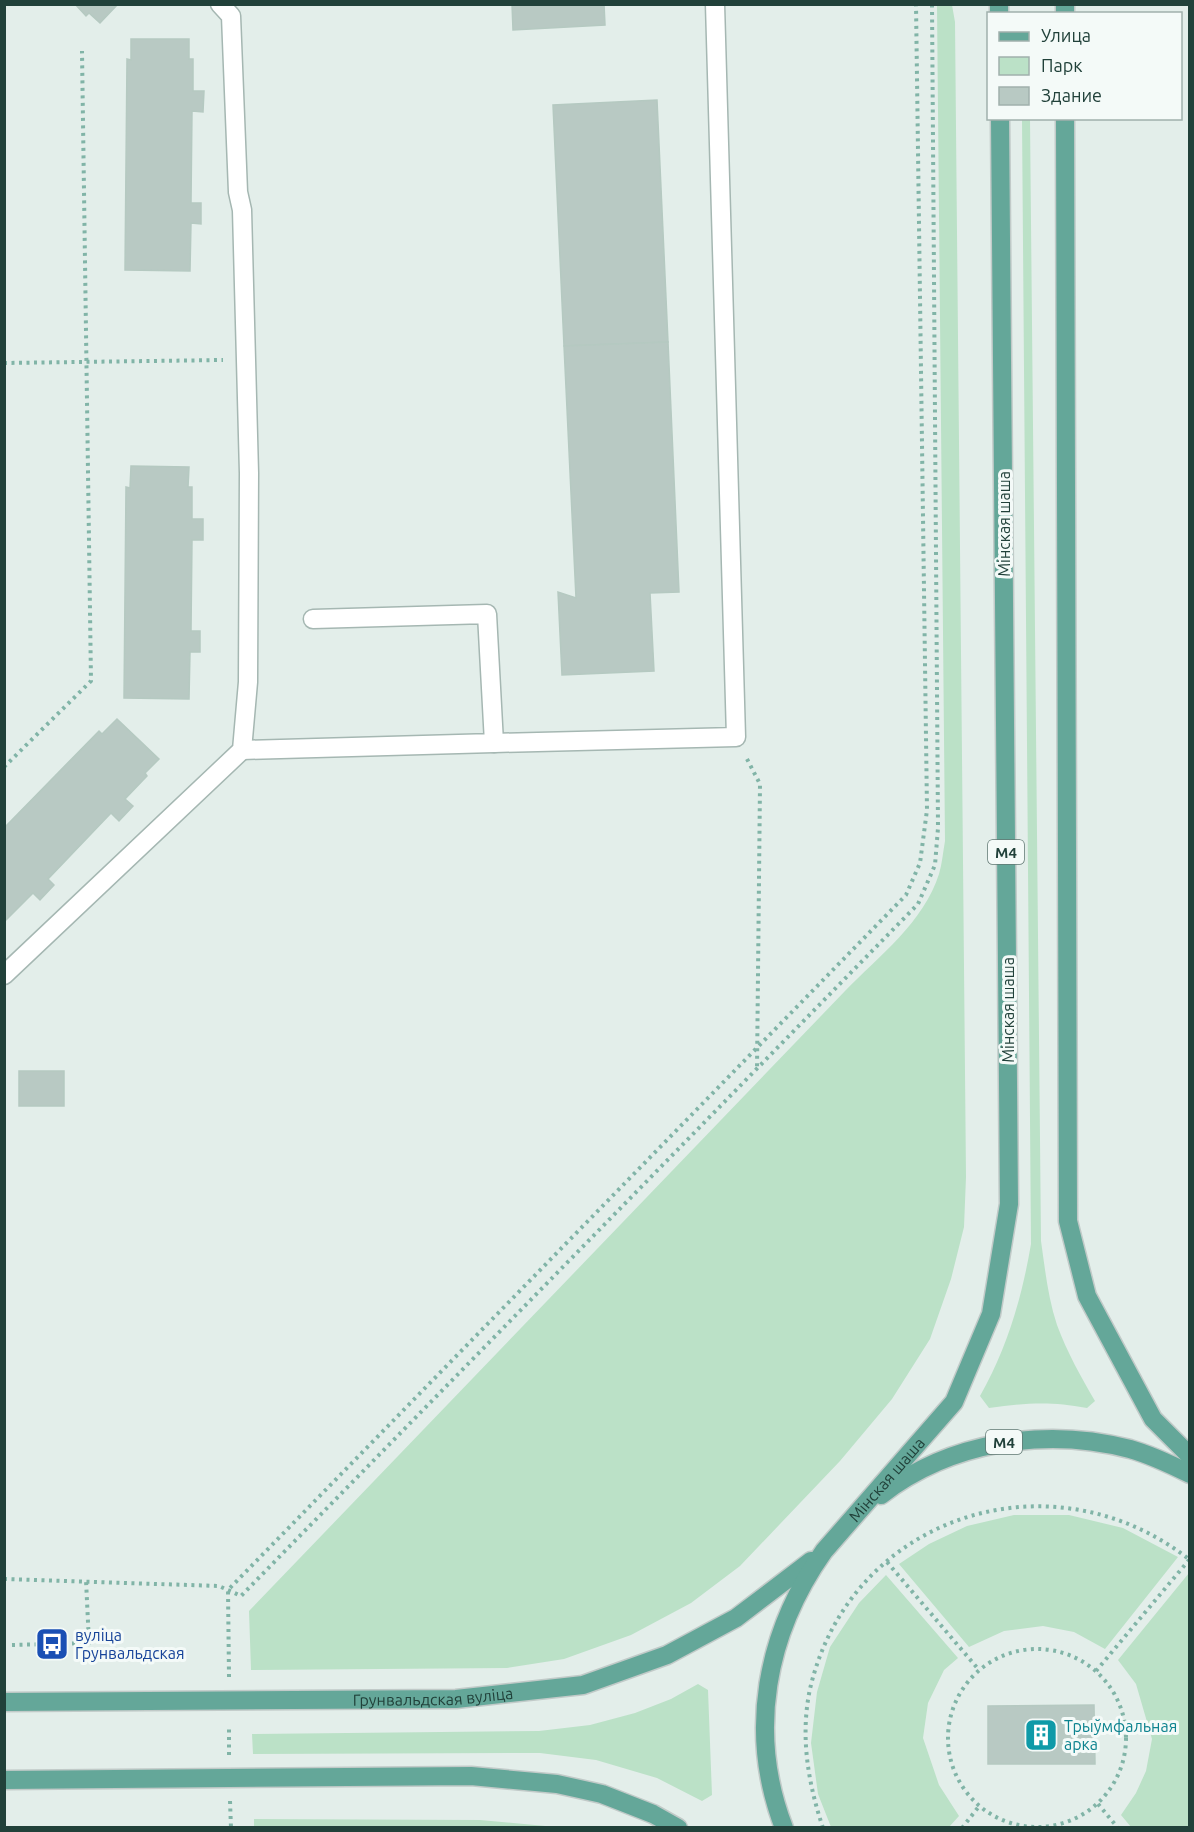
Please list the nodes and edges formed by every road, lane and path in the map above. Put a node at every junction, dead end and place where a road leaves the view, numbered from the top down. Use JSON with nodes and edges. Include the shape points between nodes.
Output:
{"nodes":[{"id":1,"x":220,"y":4,"type":"edge"},
{"id":2,"x":715,"y":4,"type":"edge"},
{"id":3,"x":916,"y":4,"type":"edge"},
{"id":4,"x":932,"y":4,"type":"edge"},
{"id":5,"x":82,"y":51,"type":"dead end"},
{"id":6,"x":1000,"y":120,"type":"edge"},
{"id":7,"x":1065,"y":120,"type":"edge"},
{"id":8,"x":233,"y":360,"type":"dead end"},
{"id":9,"x":86,"y":362,"type":"junction"},
{"id":10,"x":4,"y":363,"type":"edge"},
{"id":11,"x":313,"y":619,"type":"dead end"},
{"id":12,"x":736,"y":737,"type":"junction"},
{"id":13,"x":494,"y":743,"type":"junction"},
{"id":14,"x":242,"y":750,"type":"junction"},
{"id":15,"x":4,"y":767,"type":"edge"},
{"id":16,"x":4,"y":975,"type":"edge"},
{"id":17,"x":759,"y":1046,"type":"junction"},
{"id":18,"x":757,"y":1069,"type":"junction"},
{"id":19,"x":1190,"y":1456,"type":"edge"},
{"id":20,"x":1190,"y":1474,"type":"edge"},
{"id":21,"x":839,"y":1532,"type":"junction"},
{"id":22,"x":824,"y":1551,"type":"junction"},
{"id":23,"x":1189,"y":1560,"type":"edge"},
{"id":24,"x":887,"y":1562,"type":"junction"},
{"id":25,"x":4,"y":1579,"type":"edge"},
{"id":26,"x":86,"y":1580,"type":"junction"},
{"id":27,"x":228,"y":1590,"type":"junction"},
{"id":28,"x":12,"y":1645,"type":"dead end"},
{"id":29,"x":979,"y":1670,"type":"junction"},
{"id":30,"x":1096,"y":1671,"type":"junction"},
{"id":31,"x":230,"y":1700,"type":"junction"},
{"id":32,"x":4,"y":1702,"type":"edge"},
{"id":33,"x":229,"y":1778,"type":"junction"},
{"id":34,"x":4,"y":1780,"type":"edge"},
{"id":35,"x":1098,"y":1804,"type":"junction"},
{"id":36,"x":980,"y":1805,"type":"junction"},
{"id":37,"x":231,"y":1827,"type":"edge"},
{"id":38,"x":678,"y":1827,"type":"edge"},
{"id":39,"x":784,"y":1827,"type":"edge"},
{"id":40,"x":823,"y":1827,"type":"edge"},
{"id":41,"x":962,"y":1827,"type":"edge"},
{"id":42,"x":1118,"y":1827,"type":"edge"}],
"edges":[{"from":1,"to":14,"type":"lane","via":[[231,16],[242,210],[248,682]]},
{"from":2,"to":12,"type":"lane"},
{"from":3,"to":17,"type":"path","via":[[927,810],[920,864],[906,895]]},
{"from":4,"to":18,"type":"path","via":[[938,828],[935,865],[918,904]]},
{"from":5,"to":9,"type":"path"},
{"from":6,"to":21,"type":"main road","name":"Мінская шаша","number":"М4","via":[[1009,1204],[991,1314],[954,1402]]},
{"from":7,"to":19,"type":"main road","via":[[1068,1221],[1087,1296],[1153,1419]]},
{"from":8,"to":9,"type":"path"},
{"from":9,"to":10,"type":"path"},
{"from":9,"to":15,"type":"path","via":[[91,681]]},
{"from":11,"to":13,"type":"lane","via":[[487,614]]},
{"from":12,"to":13,"type":"lane"},
{"from":12,"to":17,"type":"path","via":[[760,784]]},
{"from":13,"to":14,"type":"lane"},
{"from":14,"to":16,"type":"lane"},
{"from":17,"to":18,"type":"path"},
{"from":17,"to":27,"type":"path"},
{"from":18,"to":27,"type":"path","via":[[241,1596]]},
{"from":20,"to":21,"type":"main road","number":"М4","via":[[1162,1460],[1100,1443],[1047,1439],[1005,1442],[974,1449],[915,1473],[887,1490]]},
{"from":21,"to":22,"type":"main road","name":"Мінская шаша","number":"М4"},
{"from":22,"to":31,"type":"main road","name":"Грунвальдская вуліца","via":[[736,1618],[667,1655],[583,1685],[456,1699]]},
{"from":22,"to":39,"type":"main road","name":"Мінская шаша","number":"М4","via":[[794,1598],[768,1678],[767,1762]]},
{"from":23,"to":24,"type":"path","via":[[1138,1527],[1106,1515],[1036,1505],[967,1516],[935,1529]]},
{"from":23,"to":30,"type":"path"},
{"from":24,"to":29,"type":"path"},
{"from":24,"to":40,"type":"path","via":[[854,1596],[835,1625],[810,1690],[806,1760]]},
{"from":25,"to":26,"type":"path"},
{"from":26,"to":27,"type":"path","via":[[219,1586]]},
{"from":26,"to":28,"type":"path","via":[[89,1643]]},
{"from":27,"to":31,"type":"path"},
{"from":29,"to":30,"type":"path","via":[[1008,1653],[1029,1648],[1072,1655]]},
{"from":29,"to":36,"type":"path","via":[[959,1693],[948,1735],[957,1777]]},
{"from":30,"to":35,"type":"path","via":[[1118,1699],[1127,1740],[1124,1762],[1115,1782]]},
{"from":31,"to":32,"type":"main road","name":"Грунвальдская вуліца"},
{"from":31,"to":33,"type":"path"},
{"from":33,"to":34,"type":"main road"},
{"from":33,"to":37,"type":"path"},
{"from":33,"to":38,"type":"main road","via":[[471,1776],[558,1784],[602,1794]]},
{"from":35,"to":36,"type":"path","via":[[1067,1822],[1046,1827],[1003,1820]]},
{"from":35,"to":42,"type":"path"},
{"from":36,"to":41,"type":"path"}]}
